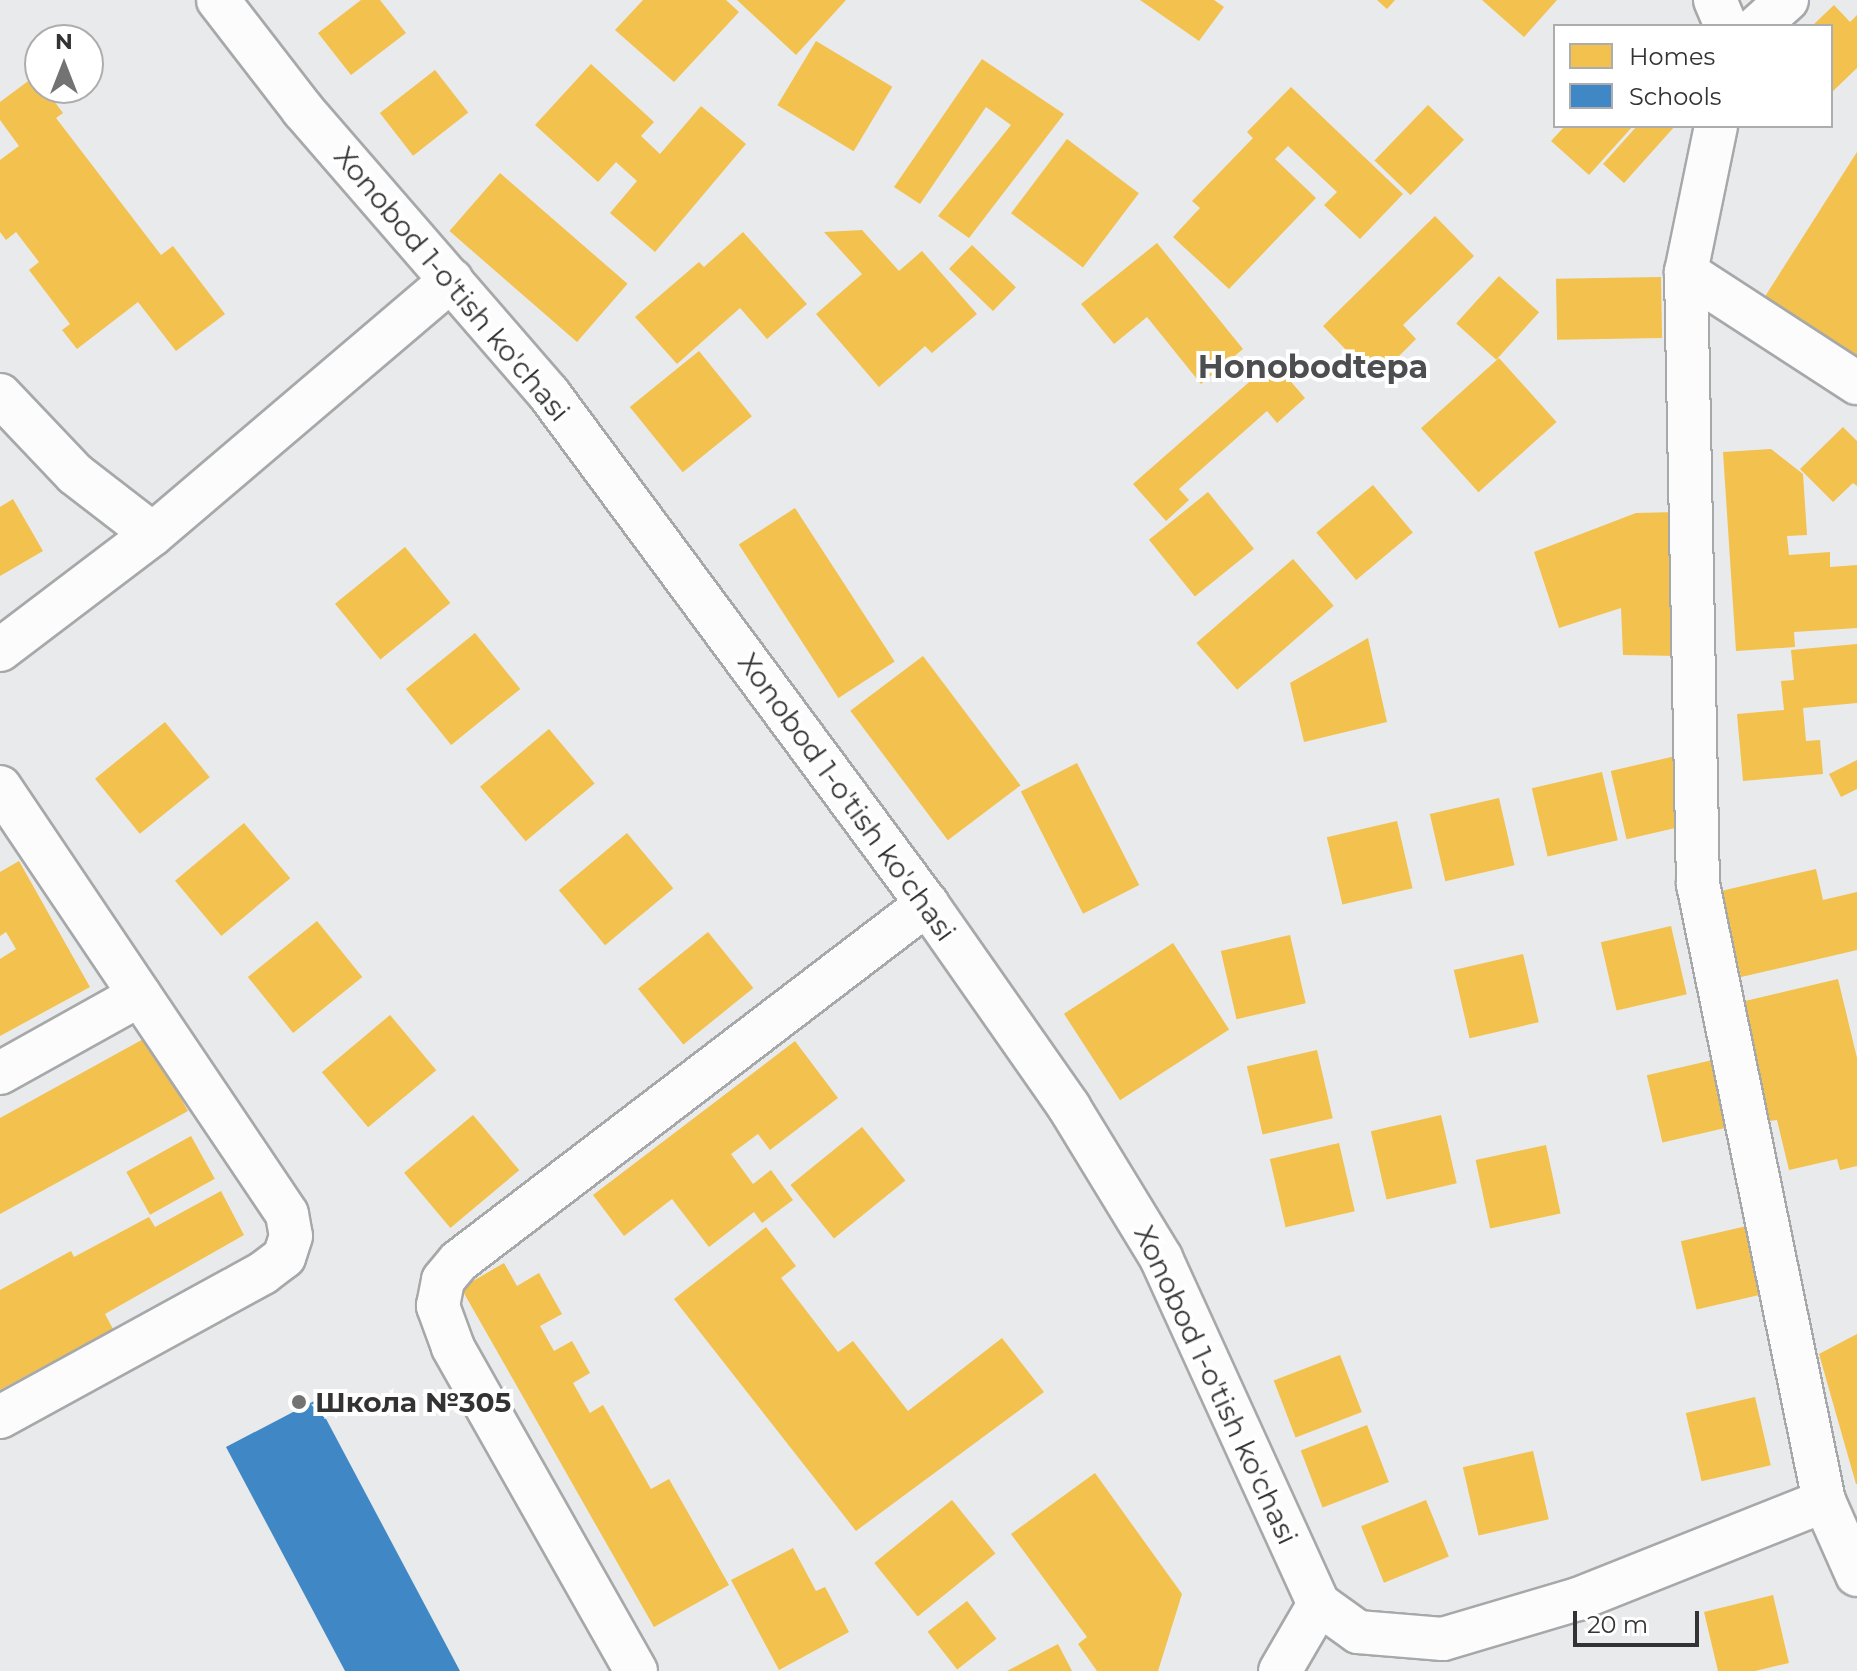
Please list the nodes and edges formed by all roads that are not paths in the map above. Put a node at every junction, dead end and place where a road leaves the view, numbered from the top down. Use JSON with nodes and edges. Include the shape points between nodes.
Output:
{"nodes":[{"id":1,"x":218,"y":0,"type":"edge"},
{"id":2,"x":1715,"y":0,"type":"edge"},
{"id":3,"x":1787,"y":0,"type":"edge"},
{"id":4,"x":1725,"y":24,"type":"edge"},
{"id":5,"x":1760,"y":24,"type":"edge"},
{"id":6,"x":1716,"y":128,"type":"edge"},
{"id":7,"x":1686,"y":272,"type":"junction"},
{"id":8,"x":451,"y":280,"type":"junction"},
{"id":9,"x":1857,"y":383,"type":"edge"},
{"id":10,"x":0,"y":395,"type":"edge"},
{"id":11,"x":153,"y":534,"type":"junction"},
{"id":12,"x":0,"y":650,"type":"edge"},
{"id":13,"x":0,"y":787,"type":"edge"},
{"id":14,"x":927,"y":904,"type":"junction"},
{"id":15,"x":140,"y":995,"type":"junction"},
{"id":16,"x":0,"y":1073,"type":"edge"},
{"id":17,"x":0,"y":1417,"type":"edge"},
{"id":18,"x":1824,"y":1501,"type":"junction"},
{"id":19,"x":1857,"y":1575,"type":"edge"},
{"id":20,"x":1319,"y":1604,"type":"junction"},
{"id":21,"x":636,"y":1671,"type":"edge"},
{"id":22,"x":1280,"y":1671,"type":"edge"}],
"edges":[{"from":1,"to":8,"type":"street","name":"Xonobod 1-o'tish ko'chasi","via":[[303,110]]},
{"from":2,"to":4,"type":"street"},
{"from":3,"to":5,"type":"street"},
{"from":6,"to":7,"type":"street"},
{"from":7,"to":9,"type":"street"},
{"from":7,"to":18,"type":"street","via":[[1698,884]]},
{"from":8,"to":11,"type":"street"},
{"from":8,"to":14,"type":"street","name":"Xonobod 1-o'tish ko'chasi","via":[[549,394]]},
{"from":10,"to":11,"type":"street","via":[[75,474]]},
{"from":11,"to":12,"type":"street"},
{"from":13,"to":15,"type":"street"},
{"from":14,"to":20,"type":"street","name":"Xonobod 1-o'tish ko'chasi","via":[[1069,1107],[1161,1258]]},
{"from":14,"to":21,"type":"street","via":[[459,1261],[443,1280],[438,1306],[453,1347]]},
{"from":15,"to":16,"type":"street"},
{"from":15,"to":17,"type":"street","via":[[287,1214],[291,1236],[284,1257],[263,1273]]},
{"from":18,"to":19,"type":"street"},
{"from":18,"to":20,"type":"street","via":[[1578,1599],[1443,1639],[1358,1632]]},
{"from":20,"to":22,"type":"street"}]}
